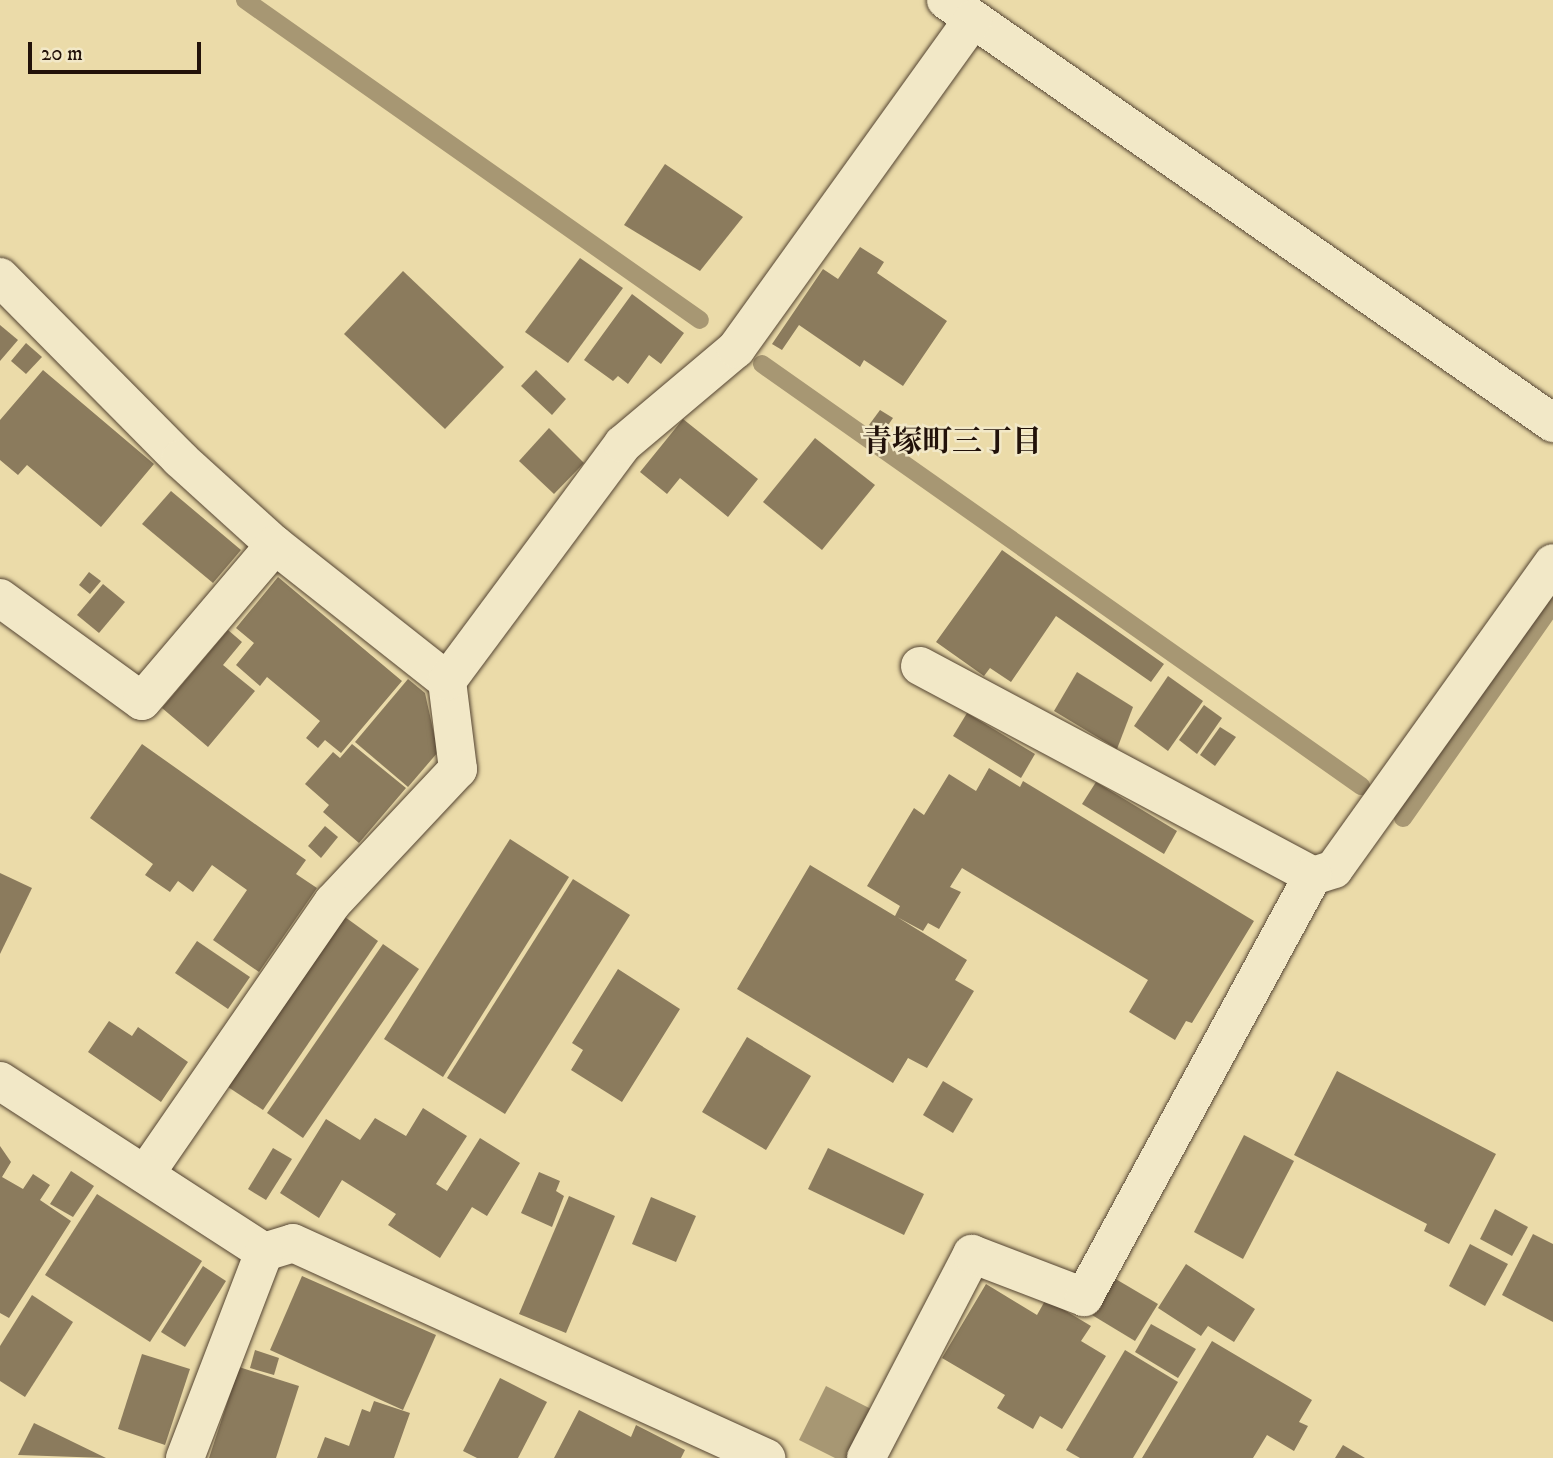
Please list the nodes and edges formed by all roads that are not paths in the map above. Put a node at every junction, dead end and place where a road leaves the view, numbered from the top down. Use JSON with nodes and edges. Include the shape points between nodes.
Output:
{"nodes":[{"id":1,"x":960,"y":9,"type":"edge"},
{"id":2,"x":0,"y":276,"type":"edge"},
{"id":3,"x":1553,"y":423,"type":"edge"},
{"id":4,"x":275,"y":545,"type":"junction"},
{"id":5,"x":1553,"y":563,"type":"edge"},
{"id":6,"x":0,"y":598,"type":"edge"},
{"id":7,"x":920,"y":666,"type":"dead end"},
{"id":8,"x":447,"y":681,"type":"junction"},
{"id":9,"x":1313,"y":876,"type":"junction"},
{"id":10,"x":0,"y":1081,"type":"edge"},
{"id":11,"x":145,"y":1175,"type":"junction"},
{"id":12,"x":264,"y":1252,"type":"junction"},
{"id":13,"x":185,"y":1458,"type":"edge"},
{"id":14,"x":766,"y":1458,"type":"edge"},
{"id":15,"x":866,"y":1458,"type":"edge"}],
"edges":[{"from":1,"to":3,"type":"street"},
{"from":1,"to":8,"type":"street","via":[[736,349],[623,444]]},
{"from":2,"to":4,"type":"street","via":[[180,459]]},
{"from":4,"to":6,"type":"street","via":[[142,701],[49,639]]},
{"from":4,"to":8,"type":"street"},
{"from":5,"to":9,"type":"street","via":[[1334,869]]},
{"from":7,"to":9,"type":"street"},
{"from":8,"to":11,"type":"street","via":[[458,769],[333,902]]},
{"from":9,"to":15,"type":"street","via":[[1084,1297],[972,1254]]},
{"from":10,"to":11,"type":"street"},
{"from":11,"to":12,"type":"street"},
{"from":12,"to":13,"type":"street"},
{"from":12,"to":14,"type":"street","via":[[293,1243]]}]}
